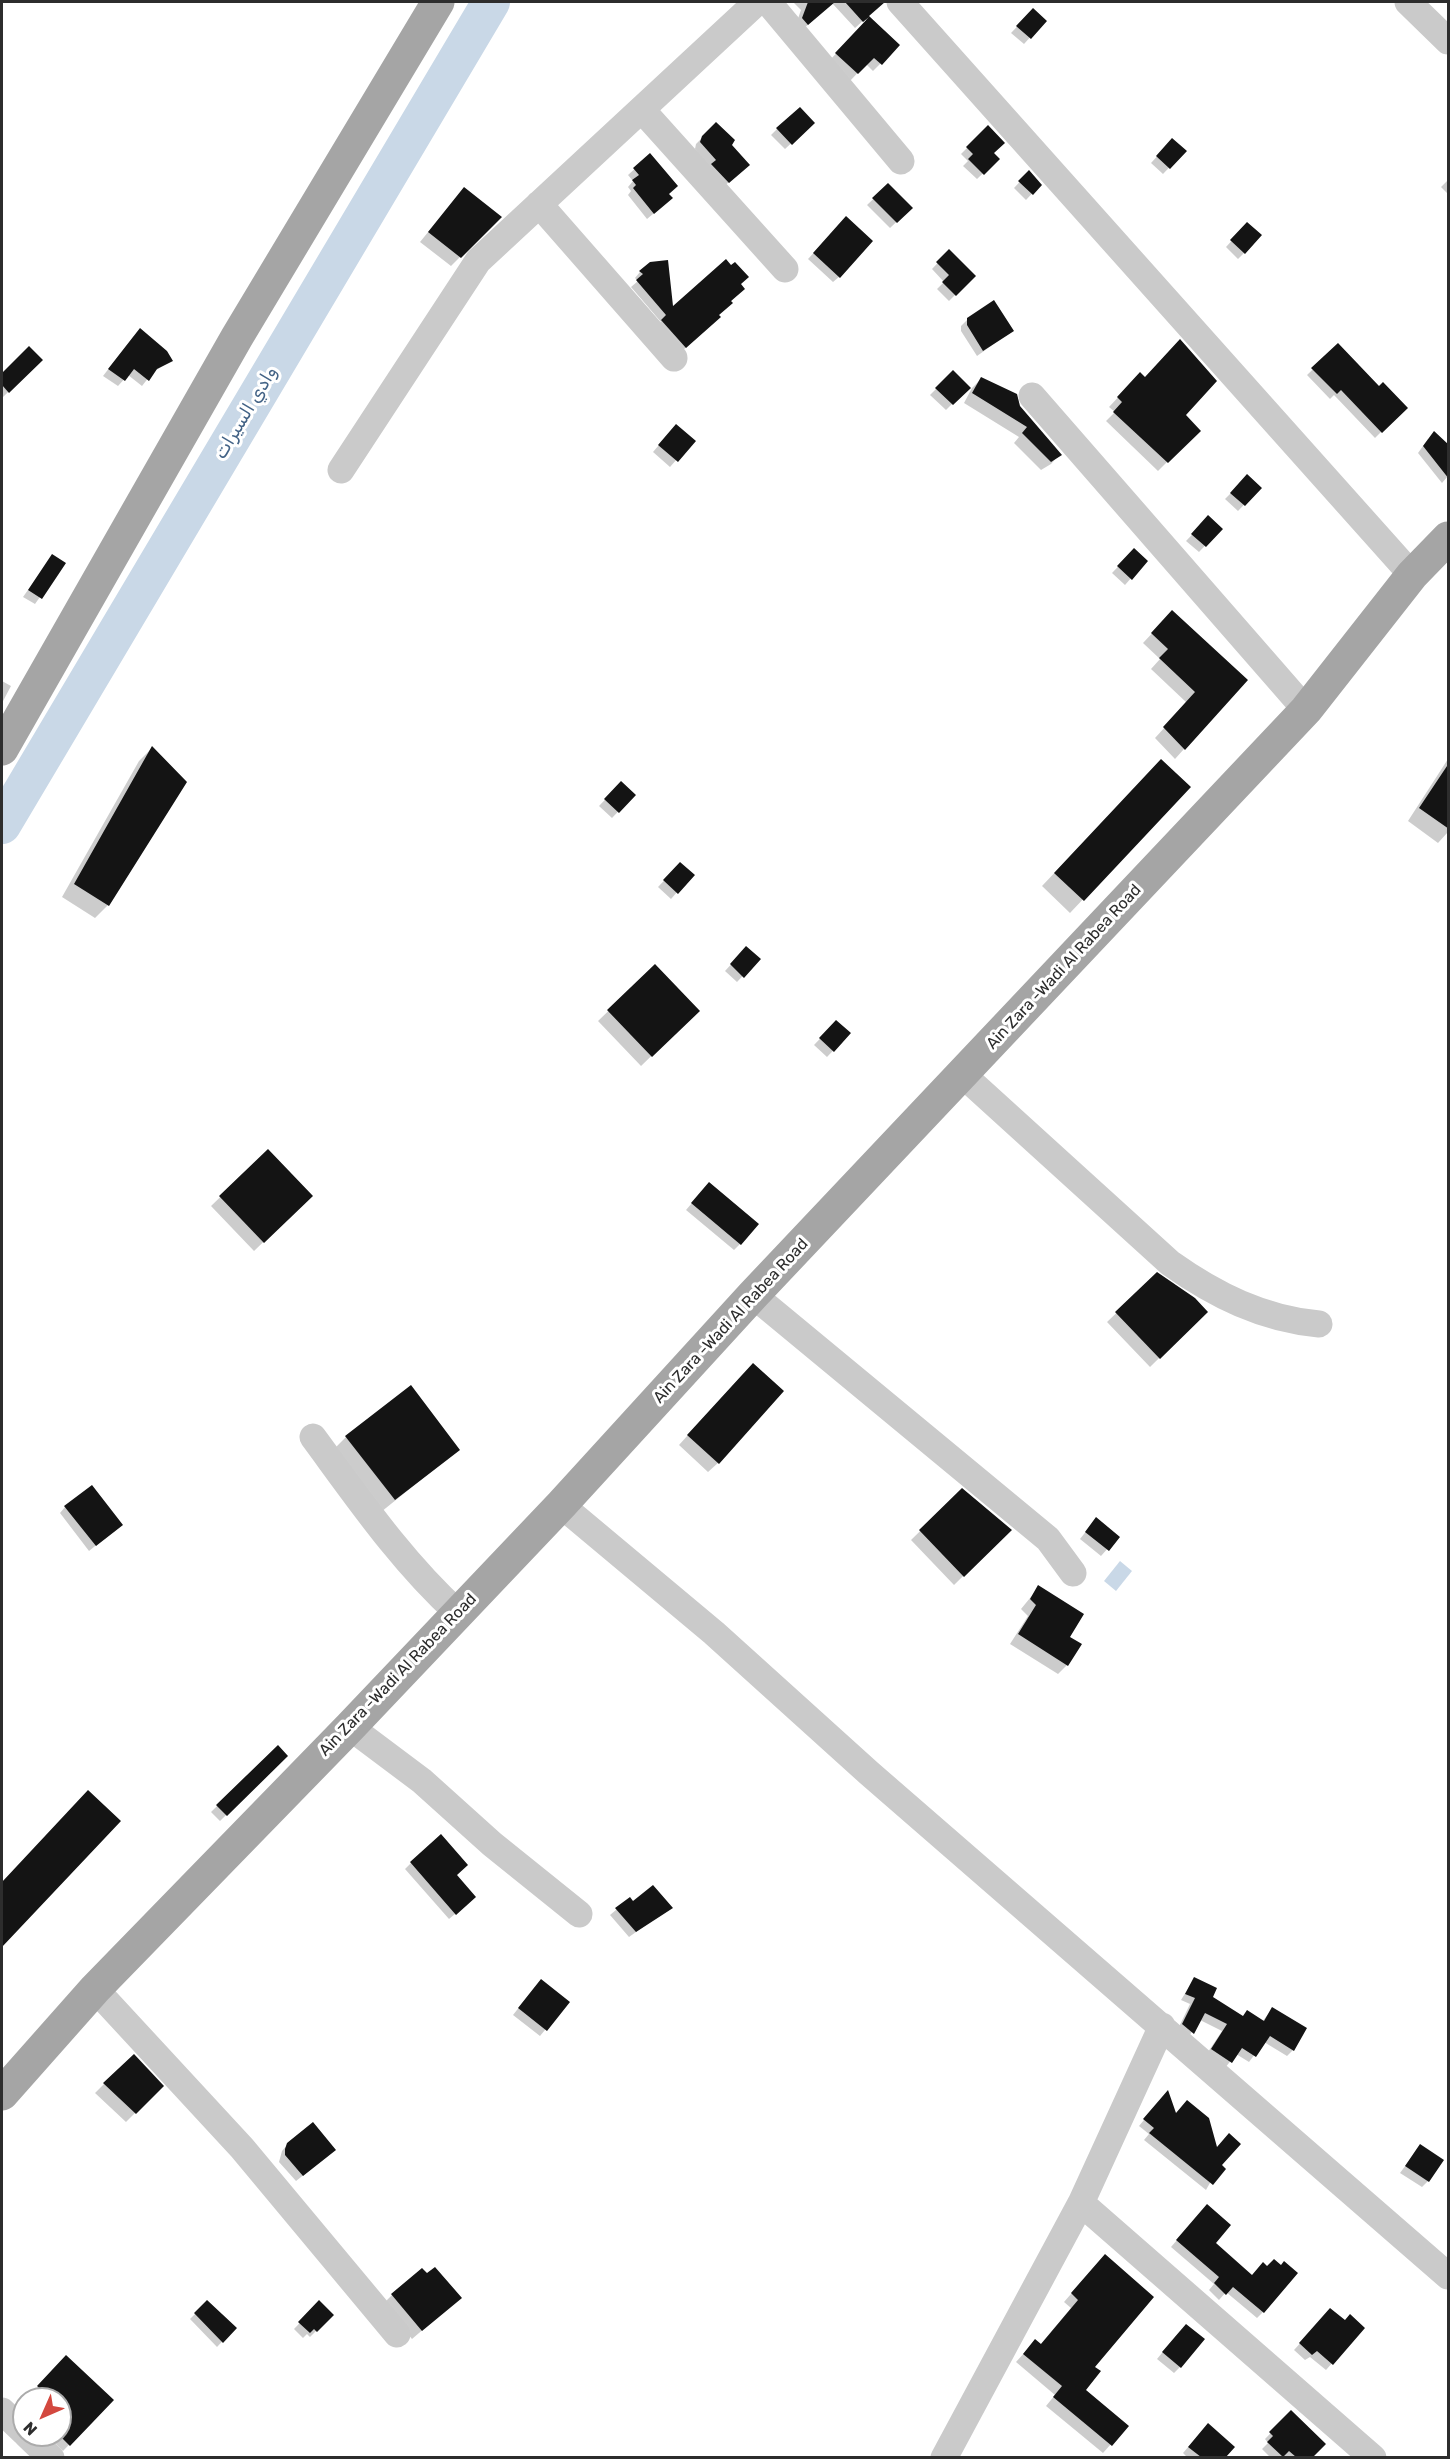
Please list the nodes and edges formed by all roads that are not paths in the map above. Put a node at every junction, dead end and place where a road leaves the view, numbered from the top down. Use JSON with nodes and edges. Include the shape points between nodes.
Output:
{"nodes":[{"id":1,"x":438,"y":2,"type":"edge"},
{"id":2,"x":757,"y":2,"type":"edge"},
{"id":3,"x":768,"y":2,"type":"edge"},
{"id":4,"x":900,"y":2,"type":"edge"},
{"id":5,"x":1408,"y":2,"type":"edge"},
{"id":6,"x":1449,"y":41,"type":"edge"},
{"id":7,"x":642,"y":110,"type":"junction"},
{"id":8,"x":901,"y":161,"type":"dead end"},
{"id":9,"x":540,"y":204,"type":"junction"},
{"id":10,"x":785,"y":269,"type":"dead end"},
{"id":11,"x":674,"y":358,"type":"dead end"},
{"id":12,"x":1032,"y":396,"type":"dead end"},
{"id":13,"x":341,"y":470,"type":"dead end"},
{"id":14,"x":1449,"y":538,"type":"edge"},
{"id":15,"x":1412,"y":575,"type":"junction"},
{"id":16,"x":1305,"y":710,"type":"junction"},
{"id":17,"x":2,"y":749,"type":"edge"},
{"id":18,"x":963,"y":1075,"type":"junction"},
{"id":19,"x":753,"y":1295,"type":"junction"},
{"id":20,"x":1319,"y":1324,"type":"dead end"},
{"id":21,"x":313,"y":1437,"type":"dead end"},
{"id":22,"x":561,"y":1505,"type":"junction"},
{"id":23,"x":1073,"y":1573,"type":"dead end"},
{"id":24,"x":458,"y":1612,"type":"junction"},
{"id":25,"x":350,"y":1727,"type":"junction"},
{"id":26,"x":579,"y":1914,"type":"dead end"},
{"id":27,"x":95,"y":1989,"type":"junction"},
{"id":28,"x":1162,"y":2026,"type":"junction"},
{"id":29,"x":2,"y":2094,"type":"edge"},
{"id":30,"x":1081,"y":2203,"type":"junction"},
{"id":31,"x":1449,"y":2276,"type":"edge"},
{"id":32,"x":397,"y":2334,"type":"dead end"},
{"id":33,"x":40,"y":2447,"type":"edge"},
{"id":34,"x":51,"y":2457,"type":"edge"},
{"id":35,"x":944,"y":2457,"type":"edge"},
{"id":36,"x":1373,"y":2457,"type":"edge"}],
"edges":[{"from":1,"to":17,"type":"main road","via":[[237,337]]},
{"from":2,"to":7,"type":"street"},
{"from":3,"to":8,"type":"street"},
{"from":4,"to":15,"type":"street"},
{"from":5,"to":6,"type":"street"},
{"from":7,"to":9,"type":"street"},
{"from":7,"to":10,"type":"street"},
{"from":9,"to":11,"type":"street"},
{"from":9,"to":13,"type":"street","via":[[477,261]]},
{"from":12,"to":16,"type":"street"},
{"from":14,"to":15,"type":"main road","name":"Ain Zara -Wadi Al Rabea Road"},
{"from":15,"to":16,"type":"main road","name":"Ain Zara -Wadi Al Rabea Road"},
{"from":16,"to":18,"type":"main road","name":"Ain Zara -Wadi Al Rabea Road"},
{"from":18,"to":19,"type":"main road","name":"Ain Zara -Wadi Al Rabea Road"},
{"from":18,"to":20,"type":"street","via":[[1170,1263],[1206,1288],[1244,1306],[1291,1322]]},
{"from":19,"to":22,"type":"main road","name":"Ain Zara -Wadi Al Rabea Road"},
{"from":19,"to":23,"type":"street","via":[[1048,1539]]},
{"from":21,"to":24,"type":"street","via":[[399,1552]]},
{"from":22,"to":24,"type":"main road","name":"Ain Zara -Wadi Al Rabea Road"},
{"from":22,"to":28,"type":"street","via":[[714,1633],[869,1773]]},
{"from":24,"to":25,"type":"main road","name":"Ain Zara -Wadi Al Rabea Road"},
{"from":25,"to":26,"type":"street","via":[[422,1780],[492,1844]]},
{"from":25,"to":27,"type":"main road","name":"Ain Zara -Wadi Al Rabea Road"},
{"from":27,"to":29,"type":"main road","name":"Ain Zara -Wadi Al Rabea Road"},
{"from":27,"to":32,"type":"street","via":[[242,2148]]},
{"from":28,"to":30,"type":"street"},
{"from":28,"to":31,"type":"street"},
{"from":30,"to":35,"type":"street"},
{"from":30,"to":36,"type":"street"},
{"from":33,"to":34,"type":"street"}]}
